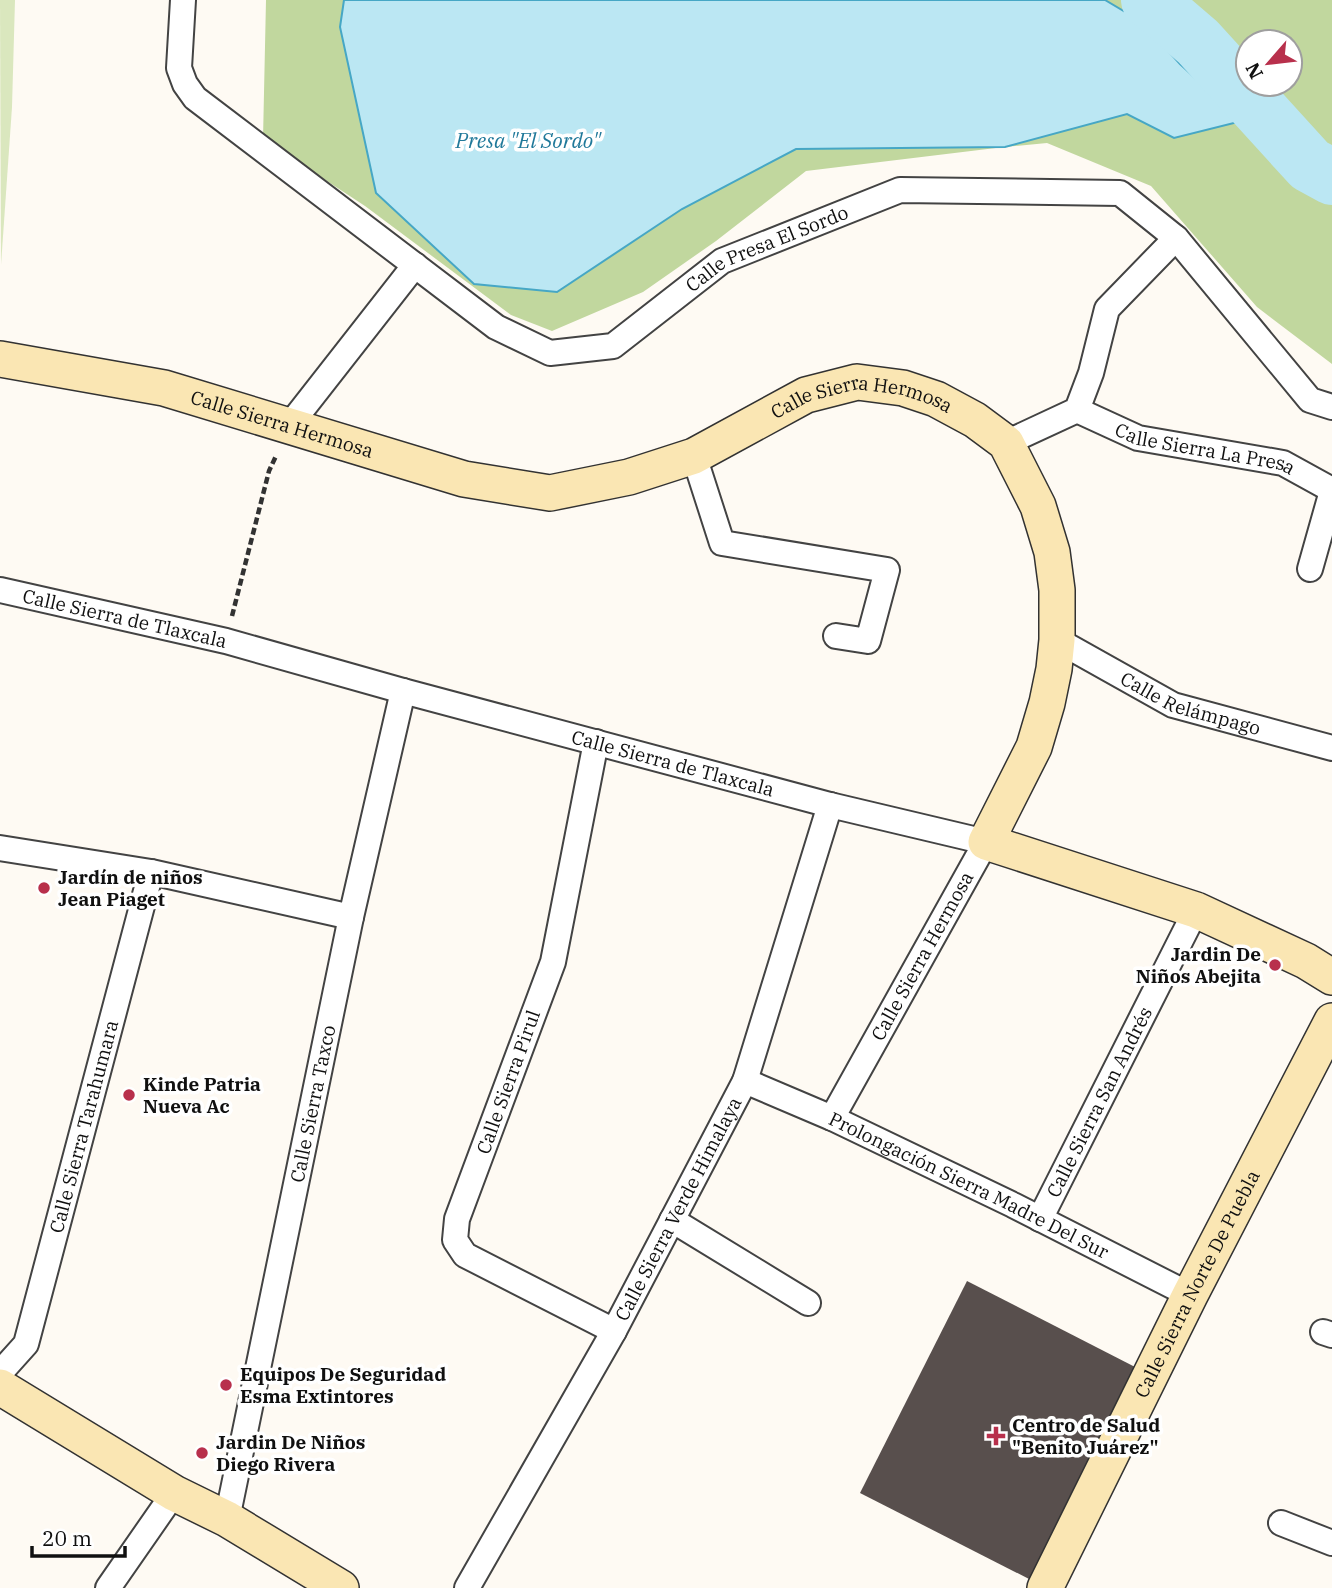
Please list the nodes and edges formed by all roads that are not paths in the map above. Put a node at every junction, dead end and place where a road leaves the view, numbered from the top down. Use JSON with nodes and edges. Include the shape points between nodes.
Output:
{"nodes":[{"id":1,"x":183,"y":0,"type":"edge"},
{"id":2,"x":1176,"y":238,"type":"junction"},
{"id":3,"x":415,"y":265,"type":"junction"},
{"id":4,"x":0,"y":359,"type":"edge"},
{"id":5,"x":1332,"y":407,"type":"edge"},
{"id":6,"x":1077,"y":410,"type":"junction"},
{"id":7,"x":289,"y":426,"type":"junction"},
{"id":8,"x":1006,"y":443,"type":"junction"},
{"id":9,"x":694,"y":456,"type":"junction"},
{"id":10,"x":1332,"y":490,"type":"edge"},
{"id":11,"x":1310,"y":569,"type":"dead end"},
{"id":12,"x":0,"y":590,"type":"edge"},
{"id":13,"x":836,"y":636,"type":"dead end"},
{"id":14,"x":1057,"y":640,"type":"junction"},
{"id":15,"x":403,"y":691,"type":"junction"},
{"id":16,"x":596,"y":741,"type":"junction"},
{"id":17,"x":1332,"y":748,"type":"edge"},
{"id":18,"x":830,"y":805,"type":"junction"},
{"id":19,"x":986,"y":842,"type":"junction"},
{"id":20,"x":0,"y":848,"type":"edge"},
{"id":21,"x":151,"y":872,"type":"junction"},
{"id":22,"x":1196,"y":910,"type":"junction"},
{"id":23,"x":351,"y":917,"type":"junction"},
{"id":24,"x":1332,"y":977,"type":"edge"},
{"id":25,"x":1332,"y":1021,"type":"edge"},
{"id":26,"x":745,"y":1081,"type":"junction"},
{"id":27,"x":832,"y":1118,"type":"junction"},
{"id":28,"x":1040,"y":1219,"type":"junction"},
{"id":29,"x":672,"y":1220,"type":"junction"},
{"id":30,"x":1190,"y":1295,"type":"junction"},
{"id":31,"x":808,"y":1303,"type":"dead end"},
{"id":32,"x":614,"y":1331,"type":"junction"},
{"id":33,"x":0,"y":1373,"type":"edge"},
{"id":34,"x":0,"y":1387,"type":"edge"},
{"id":35,"x":174,"y":1493,"type":"junction"},
{"id":36,"x":227,"y":1519,"type":"junction"},
{"id":37,"x":1281,"y":1523,"type":"dead end"},
{"id":38,"x":1332,"y":1543,"type":"edge"},
{"id":39,"x":108,"y":1588,"type":"edge"},
{"id":40,"x":341,"y":1588,"type":"edge"},
{"id":41,"x":467,"y":1588,"type":"edge"},
{"id":42,"x":1045,"y":1588,"type":"edge"}],
"edges":[{"from":1,"to":3,"type":"street","name":"Calle Presa El Sordo","via":[[179,68],[195,98]]},
{"from":2,"to":3,"type":"street","name":"Calle Presa El Sordo","via":[[1120,193],[901,190],[722,261],[613,346],[550,353],[496,327]]},
{"from":2,"to":5,"type":"street","name":"Calle Presa El Sordo","via":[[1310,400]]},
{"from":2,"to":6,"type":"street","via":[[1107,309]]},
{"from":3,"to":7,"type":"street"},
{"from":4,"to":7,"type":"street","name":"Calle Sierra Hermosa","via":[[164,388]]},
{"from":6,"to":8,"type":"street"},
{"from":6,"to":10,"type":"street","name":"Calle Sierra La Presa","via":[[1138,438],[1283,463]]},
{"from":7,"to":9,"type":"street","name":"Calle Sierra Hermosa","via":[[464,480],[550,493],[629,477]]},
{"from":8,"to":9,"type":"street","name":"Calle Sierra Hermosa","via":[[936,399],[903,388],[857,382],[806,396]]},
{"from":8,"to":14,"type":"street","name":"Calle Sierra Hermosa","via":[[1038,506],[1052,552]]},
{"from":9,"to":13,"type":"street","via":[[722,543],[887,570],[868,641]]},
{"from":10,"to":11,"type":"street"},
{"from":12,"to":15,"type":"street","name":"Calle Sierra de Tlaxcala","via":[[226,641]]},
{"from":14,"to":17,"type":"street","name":"Calle Relámpago","via":[[1173,705]]},
{"from":14,"to":19,"type":"street","name":"Calle Sierra Hermosa","via":[[1034,747]]},
{"from":15,"to":16,"type":"street","name":"Calle Sierra de Tlaxcala"},
{"from":15,"to":23,"type":"street","name":"Calle Sierra Taxco"},
{"from":16,"to":18,"type":"street","name":"Calle Sierra de Tlaxcala"},
{"from":16,"to":32,"type":"street","name":"Calle Sierra Pirul","via":[[552,962],[457,1219],[455,1240],[466,1255]]},
{"from":18,"to":19,"type":"street","name":"Calle Sierra de Tlaxcala"},
{"from":18,"to":26,"type":"street","name":"Calle Sierra Verde Himalaya"},
{"from":19,"to":22,"type":"street","name":"Calle Sierra de Tlaxcala"},
{"from":19,"to":27,"type":"street","name":"Calle Sierra Hermosa"},
{"from":20,"to":21,"type":"street"},
{"from":21,"to":23,"type":"street"},
{"from":21,"to":33,"type":"street","name":"Calle Sierra Tarahumara","via":[[26,1345]]},
{"from":22,"to":24,"type":"street","name":"Calle Sierra de Tlaxcala"},
{"from":22,"to":28,"type":"street","name":"Calle Sierra San Andrés"},
{"from":23,"to":36,"type":"street","name":"Calle Sierra Taxco"},
{"from":25,"to":30,"type":"street","name":"Calle Sierra Norte De Puebla"},
{"from":26,"to":27,"type":"street","name":"Prolongación Sierra Madre Del Sur"},
{"from":26,"to":29,"type":"street","name":"Calle Sierra Verde Himalaya"},
{"from":27,"to":28,"type":"street","name":"Prolongación Sierra Madre Del Sur"},
{"from":28,"to":30,"type":"street","name":"Prolongación Sierra Madre Del Sur"},
{"from":29,"to":31,"type":"street"},
{"from":29,"to":32,"type":"street","name":"Calle Sierra Verde Himalaya"},
{"from":30,"to":42,"type":"street","name":"Calle Sierra Norte De Puebla"},
{"from":32,"to":41,"type":"street","name":"Calle Sierra Verde Himalaya"},
{"from":34,"to":35,"type":"street"},
{"from":35,"to":36,"type":"street"},
{"from":35,"to":39,"type":"street"},
{"from":36,"to":40,"type":"street"},
{"from":37,"to":38,"type":"street"}]}
